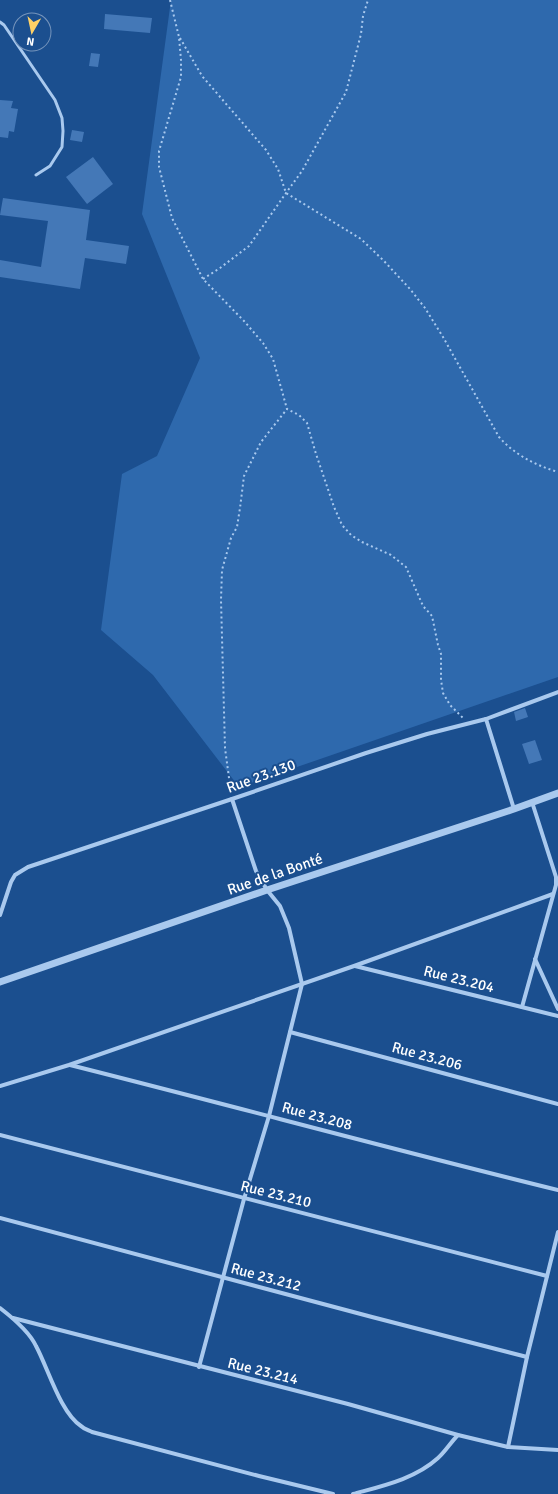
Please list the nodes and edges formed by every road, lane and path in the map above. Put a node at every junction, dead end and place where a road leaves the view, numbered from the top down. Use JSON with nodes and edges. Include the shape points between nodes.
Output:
{"nodes":[{"id":1,"x":170,"y":0,"type":"edge"},
{"id":2,"x":368,"y":0,"type":"edge"},
{"id":3,"x":0,"y":22,"type":"edge"},
{"id":4,"x":179,"y":37,"type":"junction"},
{"id":5,"x":36,"y":175,"type":"dead end"},
{"id":6,"x":286,"y":192,"type":"junction"},
{"id":7,"x":203,"y":279,"type":"junction"},
{"id":8,"x":287,"y":409,"type":"junction"},
{"id":9,"x":558,"y":472,"type":"edge"},
{"id":10,"x":558,"y":692,"type":"edge"},
{"id":11,"x":486,"y":719,"type":"junction"},
{"id":12,"x":469,"y":724,"type":"junction"},
{"id":13,"x":558,"y":793,"type":"edge"},
{"id":14,"x":232,"y":799,"type":"junction"},
{"id":15,"x":532,"y":802,"type":"junction"},
{"id":16,"x":514,"y":809,"type":"junction"},
{"id":17,"x":267,"y":890,"type":"junction"},
{"id":18,"x":553,"y":894,"type":"junction"},
{"id":19,"x":0,"y":904,"type":"edge"},
{"id":20,"x":0,"y":914,"type":"edge"},
{"id":21,"x":535,"y":959,"type":"junction"},
{"id":22,"x":354,"y":966,"type":"junction"},
{"id":23,"x":0,"y":982,"type":"edge"},
{"id":24,"x":302,"y":984,"type":"junction"},
{"id":25,"x":522,"y":1007,"type":"junction"},
{"id":26,"x":558,"y":1009,"type":"edge"},
{"id":27,"x":558,"y":1016,"type":"edge"},
{"id":28,"x":290,"y":1032,"type":"junction"},
{"id":29,"x":69,"y":1065,"type":"junction"},
{"id":30,"x":0,"y":1086,"type":"edge"},
{"id":31,"x":558,"y":1104,"type":"edge"},
{"id":32,"x":269,"y":1116,"type":"junction"},
{"id":33,"x":0,"y":1136,"type":"edge"},
{"id":34,"x":558,"y":1190,"type":"edge"},
{"id":35,"x":244,"y":1198,"type":"junction"},
{"id":36,"x":0,"y":1218,"type":"edge"},
{"id":37,"x":558,"y":1232,"type":"edge"},
{"id":38,"x":547,"y":1276,"type":"junction"},
{"id":39,"x":222,"y":1278,"type":"junction"},
{"id":40,"x":0,"y":1308,"type":"edge"},
{"id":41,"x":13,"y":1318,"type":"junction"},
{"id":42,"x":527,"y":1357,"type":"junction"},
{"id":43,"x":199,"y":1367,"type":"junction"},
{"id":44,"x":458,"y":1435,"type":"junction"},
{"id":45,"x":508,"y":1447,"type":"junction"},
{"id":46,"x":558,"y":1450,"type":"edge"},
{"id":47,"x":333,"y":1494,"type":"edge"},
{"id":48,"x":353,"y":1494,"type":"edge"}],
"edges":[{"from":1,"to":4,"type":"path"},
{"from":2,"to":6,"type":"path","via":[[346,92],[302,171]]},
{"from":3,"to":5,"type":"lane","via":[[55,100],[62,118],[62,147],[50,166]]},
{"from":4,"to":6,"type":"path","via":[[202,76],[266,150],[278,169]]},
{"from":4,"to":7,"type":"path","via":[[181,77],[159,151],[159,167],[172,218]]},
{"from":6,"to":7,"type":"path","via":[[249,246]]},
{"from":6,"to":9,"type":"path","via":[[361,239],[384,261],[425,308],[444,337],[499,437],[508,448],[535,464]]},
{"from":7,"to":8,"type":"path","via":[[244,321],[273,358]]},
{"from":8,"to":12,"type":"path","via":[[307,423],[342,525],[351,535],[391,555],[406,566],[423,606],[432,616],[441,654],[443,693],[450,705]]},
{"from":8,"to":14,"type":"path","via":[[262,442],[244,476],[237,527],[231,538],[222,570],[226,748]]},
{"from":10,"to":11,"type":"street","name":"Rue 23.130"},
{"from":11,"to":12,"type":"street","name":"Rue 23.130"},
{"from":11,"to":16,"type":"street"},
{"from":12,"to":14,"type":"street","name":"Rue 23.130","via":[[366,753]]},
{"from":13,"to":15,"type":"street","name":"Rue de la Bonté"},
{"from":14,"to":17,"type":"street","via":[[256,871]]},
{"from":14,"to":20,"type":"street","name":"Rue 23.130","via":[[28,867],[15,875]]},
{"from":15,"to":16,"type":"street","name":"Rue de la Bonté"},
{"from":15,"to":18,"type":"street","via":[[556,877]]},
{"from":16,"to":17,"type":"street","name":"Rue de la Bonté"},
{"from":17,"to":23,"type":"street","name":"Rue de la Bonté"},
{"from":17,"to":24,"type":"street","via":[[280,906],[289,928]]},
{"from":18,"to":21,"type":"street"},
{"from":18,"to":22,"type":"street"},
{"from":19,"to":20,"type":"street"},
{"from":21,"to":25,"type":"street"},
{"from":21,"to":26,"type":"street"},
{"from":22,"to":24,"type":"street"},
{"from":22,"to":25,"type":"street","name":"Rue 23.204"},
{"from":24,"to":28,"type":"street"},
{"from":24,"to":29,"type":"street"},
{"from":25,"to":27,"type":"street","name":"Rue 23.204"},
{"from":28,"to":31,"type":"street","name":"Rue 23.206"},
{"from":28,"to":32,"type":"street"},
{"from":29,"to":30,"type":"street"},
{"from":29,"to":32,"type":"street","name":"Rue 23.208"},
{"from":32,"to":34,"type":"street","name":"Rue 23.208"},
{"from":32,"to":35,"type":"street"},
{"from":33,"to":35,"type":"street","name":"Rue 23.210"},
{"from":35,"to":38,"type":"street","name":"Rue 23.210"},
{"from":35,"to":39,"type":"street"},
{"from":36,"to":39,"type":"street","name":"Rue 23.212"},
{"from":37,"to":38,"type":"street"},
{"from":38,"to":42,"type":"street"},
{"from":39,"to":42,"type":"street","name":"Rue 23.212"},
{"from":39,"to":43,"type":"street"},
{"from":40,"to":41,"type":"street"},
{"from":41,"to":43,"type":"street","name":"Rue 23.214"},
{"from":41,"to":47,"type":"street","via":[[36,1345],[64,1406],[81,1427],[92,1432]]},
{"from":42,"to":45,"type":"street"},
{"from":43,"to":44,"type":"street","name":"Rue 23.214","via":[[348,1404]]},
{"from":44,"to":45,"type":"street","name":"Rue 23.214"},
{"from":44,"to":48,"type":"street","via":[[438,1458],[425,1468],[407,1477]]},
{"from":45,"to":46,"type":"street","name":"Rue 23.214"}]}
